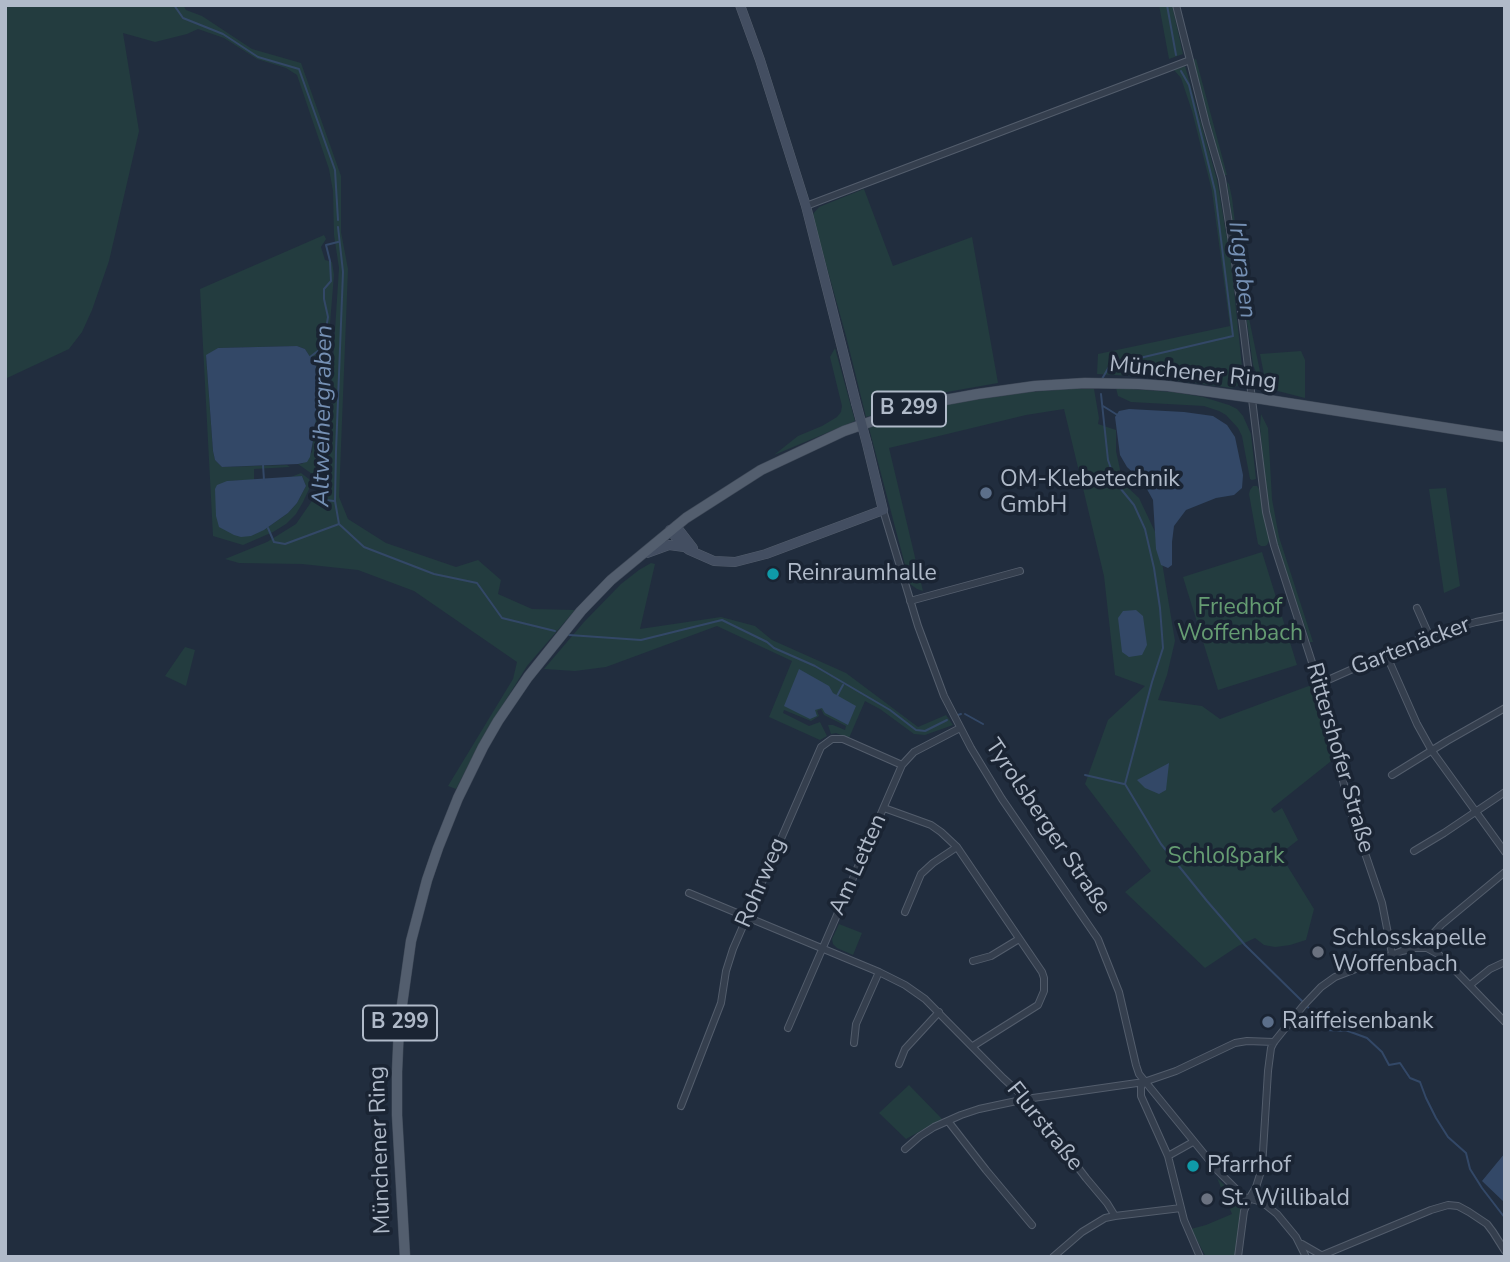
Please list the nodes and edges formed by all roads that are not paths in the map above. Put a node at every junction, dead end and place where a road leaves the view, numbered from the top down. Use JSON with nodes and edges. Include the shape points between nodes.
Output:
{"nodes":[{"id":1,"x":740,"y":5,"type":"edge"},
{"id":2,"x":1177,"y":5,"type":"edge"},
{"id":3,"x":1190,"y":60,"type":"junction"},
{"id":4,"x":806,"y":206,"type":"junction"},
{"id":5,"x":1251,"y":398,"type":"junction"},
{"id":6,"x":1505,"y":437,"type":"edge"},
{"id":7,"x":883,"y":510,"type":"junction"},
{"id":8,"x":673,"y":528,"type":"junction"},
{"id":9,"x":684,"y":547,"type":"junction"},
{"id":10,"x":699,"y":554,"type":"junction"},
{"id":11,"x":636,"y":558,"type":"junction"},
{"id":12,"x":1020,"y":572,"type":"dead end"},
{"id":13,"x":909,"y":600,"type":"junction"},
{"id":14,"x":1417,"y":608,"type":"dead end"},
{"id":15,"x":1505,"y":616,"type":"edge"},
{"id":16,"x":1429,"y":635,"type":"junction"},
{"id":17,"x":1386,"y":654,"type":"junction"},
{"id":18,"x":1319,"y":684,"type":"junction"},
{"id":19,"x":1505,"y":708,"type":"edge"},
{"id":20,"x":960,"y":728,"type":"junction"},
{"id":21,"x":1432,"y":751,"type":"junction"},
{"id":22,"x":902,"y":765,"type":"junction"},
{"id":23,"x":1392,"y":775,"type":"dead end"},
{"id":24,"x":1505,"y":792,"type":"edge"},
{"id":25,"x":884,"y":808,"type":"junction"},
{"id":26,"x":1475,"y":811,"type":"junction"},
{"id":27,"x":957,"y":847,"type":"junction"},
{"id":28,"x":1414,"y":851,"type":"dead end"},
{"id":29,"x":1505,"y":852,"type":"edge"},
{"id":30,"x":1505,"y":872,"type":"edge"},
{"id":31,"x":689,"y":893,"type":"dead end"},
{"id":32,"x":905,"y":912,"type":"dead end"},
{"id":33,"x":748,"y":917,"type":"junction"},
{"id":34,"x":1019,"y":939,"type":"junction"},
{"id":35,"x":822,"y":948,"type":"junction"},
{"id":36,"x":1426,"y":948,"type":"junction"},
{"id":37,"x":1392,"y":954,"type":"junction"},
{"id":38,"x":973,"y":961,"type":"dead end"},
{"id":39,"x":1505,"y":962,"type":"edge"},
{"id":40,"x":879,"y":972,"type":"junction"},
{"id":41,"x":1470,"y":985,"type":"junction"},
{"id":42,"x":939,"y":1012,"type":"junction"},
{"id":43,"x":1505,"y":1022,"type":"edge"},
{"id":44,"x":788,"y":1028,"type":"dead end"},
{"id":45,"x":1274,"y":1042,"type":"junction"},
{"id":46,"x":854,"y":1043,"type":"dead end"},
{"id":47,"x":973,"y":1046,"type":"junction"},
{"id":48,"x":899,"y":1064,"type":"dead end"},
{"id":49,"x":1144,"y":1082,"type":"junction"},
{"id":50,"x":1027,"y":1099,"type":"junction"},
{"id":51,"x":681,"y":1106,"type":"dead end"},
{"id":52,"x":948,"y":1121,"type":"junction"},
{"id":53,"x":1193,"y":1142,"type":"junction"},
{"id":54,"x":905,"y":1149,"type":"dead end"},
{"id":55,"x":1168,"y":1156,"type":"junction"},
{"id":56,"x":1248,"y":1199,"type":"junction"},
{"id":57,"x":1181,"y":1208,"type":"junction"},
{"id":58,"x":1115,"y":1216,"type":"junction"},
{"id":59,"x":1032,"y":1225,"type":"dead end"},
{"id":60,"x":1300,"y":1244,"type":"junction"},
{"id":61,"x":1505,"y":1251,"type":"edge"},
{"id":62,"x":1320,"y":1256,"type":"edge"},
{"id":63,"x":405,"y":1257,"type":"edge"},
{"id":64,"x":1053,"y":1257,"type":"edge"},
{"id":65,"x":1200,"y":1257,"type":"edge"},
{"id":66,"x":1238,"y":1257,"type":"edge"},
{"id":67,"x":1306,"y":1257,"type":"edge"}],
"edges":[{"from":1,"to":4,"type":"street","name":"Tyrolsberger Straße"},
{"from":2,"to":3,"type":"street","name":"Rittershofer Straße"},
{"from":3,"to":4,"type":"street"},
{"from":3,"to":5,"type":"street","name":"Rittershofer Straße","via":[[1222,179]]},
{"from":4,"to":7,"type":"street","name":"Tyrolsberger Straße","bridge":true},
{"from":5,"to":6,"type":"main road","name":"Münchener Ring","number":"B 299"},
{"from":5,"to":8,"type":"main road","name":"Münchener Ring","number":"B 299","via":[[1151,385],[1085,383],[945,400],[820,441],[761,470]]},
{"from":5,"to":18,"type":"street","name":"Rittershofer Straße","via":[[1266,512]]},
{"from":7,"to":10,"type":"street","via":[[744,561],[721,562]]},
{"from":7,"to":13,"type":"street","name":"Tyrolsberger Straße"},
{"from":8,"to":9,"type":"street"},
{"from":8,"to":10,"type":"street"},
{"from":8,"to":11,"type":"main road","name":"Münchener Ring","number":"B 299"},
{"from":9,"to":10,"type":"street"},
{"from":9,"to":11,"type":"street","via":[[666,545]]},
{"from":11,"to":63,"type":"main road","name":"Münchener Ring","number":"B 299","via":[[556,640],[498,721],[458,798],[427,880],[410,951],[398,1048]]},
{"from":12,"to":13,"type":"street"},
{"from":13,"to":20,"type":"street","name":"Tyrolsberger Straße","via":[[937,681]]},
{"from":14,"to":16,"type":"street"},
{"from":15,"to":16,"type":"street","name":"Gartenäcker"},
{"from":16,"to":17,"type":"street","name":"Gartenäcker"},
{"from":17,"to":18,"type":"street","name":"Gartenäcker"},
{"from":17,"to":21,"type":"street"},
{"from":18,"to":37,"type":"street","name":"Rittershofer Straße","via":[[1350,809],[1384,908]]},
{"from":19,"to":21,"type":"street"},
{"from":20,"to":22,"type":"street","name":"Am Letten","via":[[914,752]]},
{"from":20,"to":49,"type":"street","name":"Tyrolsberger Straße","via":[[1010,813],[1098,939],[1119,992]]},
{"from":21,"to":23,"type":"street"},
{"from":21,"to":26,"type":"street"},
{"from":22,"to":25,"type":"street","name":"Am Letten"},
{"from":22,"to":33,"type":"street","name":"Rohrweg","via":[[843,739],[824,743]]},
{"from":24,"to":26,"type":"street"},
{"from":25,"to":27,"type":"street","via":[[931,825]]},
{"from":25,"to":35,"type":"street","name":"Am Letten"},
{"from":26,"to":28,"type":"street"},
{"from":26,"to":29,"type":"street"},
{"from":27,"to":32,"type":"street","via":[[921,874]]},
{"from":27,"to":34,"type":"street"},
{"from":30,"to":36,"type":"street","via":[[1441,925]]},
{"from":31,"to":33,"type":"street","name":"Flurstraße"},
{"from":33,"to":35,"type":"street","name":"Flurstraße"},
{"from":33,"to":51,"type":"street","name":"Rohrweg","via":[[728,963],[718,1014]]},
{"from":34,"to":38,"type":"street"},
{"from":34,"to":47,"type":"street","via":[[1042,972],[1042,998],[1034,1008]]},
{"from":35,"to":40,"type":"street","name":"Flurstraße"},
{"from":35,"to":44,"type":"street","name":"Am Letten"},
{"from":36,"to":37,"type":"street"},
{"from":36,"to":41,"type":"street"},
{"from":37,"to":45,"type":"street","via":[[1321,987]]},
{"from":39,"to":41,"type":"street"},
{"from":40,"to":42,"type":"street","name":"Flurstraße","via":[[905,985]]},
{"from":40,"to":46,"type":"street","via":[[856,1024]]},
{"from":41,"to":43,"type":"street"},
{"from":42,"to":47,"type":"street","name":"Flurstraße"},
{"from":42,"to":48,"type":"street","via":[[905,1049]]},
{"from":45,"to":49,"type":"street","via":[[1235,1043]]},
{"from":45,"to":56,"type":"street","via":[[1269,1055],[1262,1168]]},
{"from":47,"to":50,"type":"street","name":"Flurstraße"},
{"from":49,"to":50,"type":"street"},
{"from":49,"to":53,"type":"street","name":"Tyrolsberger Straße"},
{"from":49,"to":55,"type":"street","via":[[1141,1096]]},
{"from":50,"to":52,"type":"street"},
{"from":50,"to":58,"type":"street","name":"Flurstraße"},
{"from":52,"to":54,"type":"street"},
{"from":52,"to":59,"type":"street"},
{"from":53,"to":55,"type":"street"},
{"from":53,"to":56,"type":"street","name":"Tyrolsberger Straße"},
{"from":55,"to":57,"type":"street"},
{"from":56,"to":60,"type":"street","name":"Tyrolsberger Straße","via":[[1272,1209]]},
{"from":56,"to":66,"type":"street"},
{"from":57,"to":58,"type":"street"},
{"from":57,"to":65,"type":"street"},
{"from":58,"to":64,"type":"street","via":[[1089,1227]]},
{"from":60,"to":62,"type":"street"},
{"from":60,"to":67,"type":"street"},
{"from":61,"to":62,"type":"street","via":[[1487,1224],[1448,1205]]}]}
